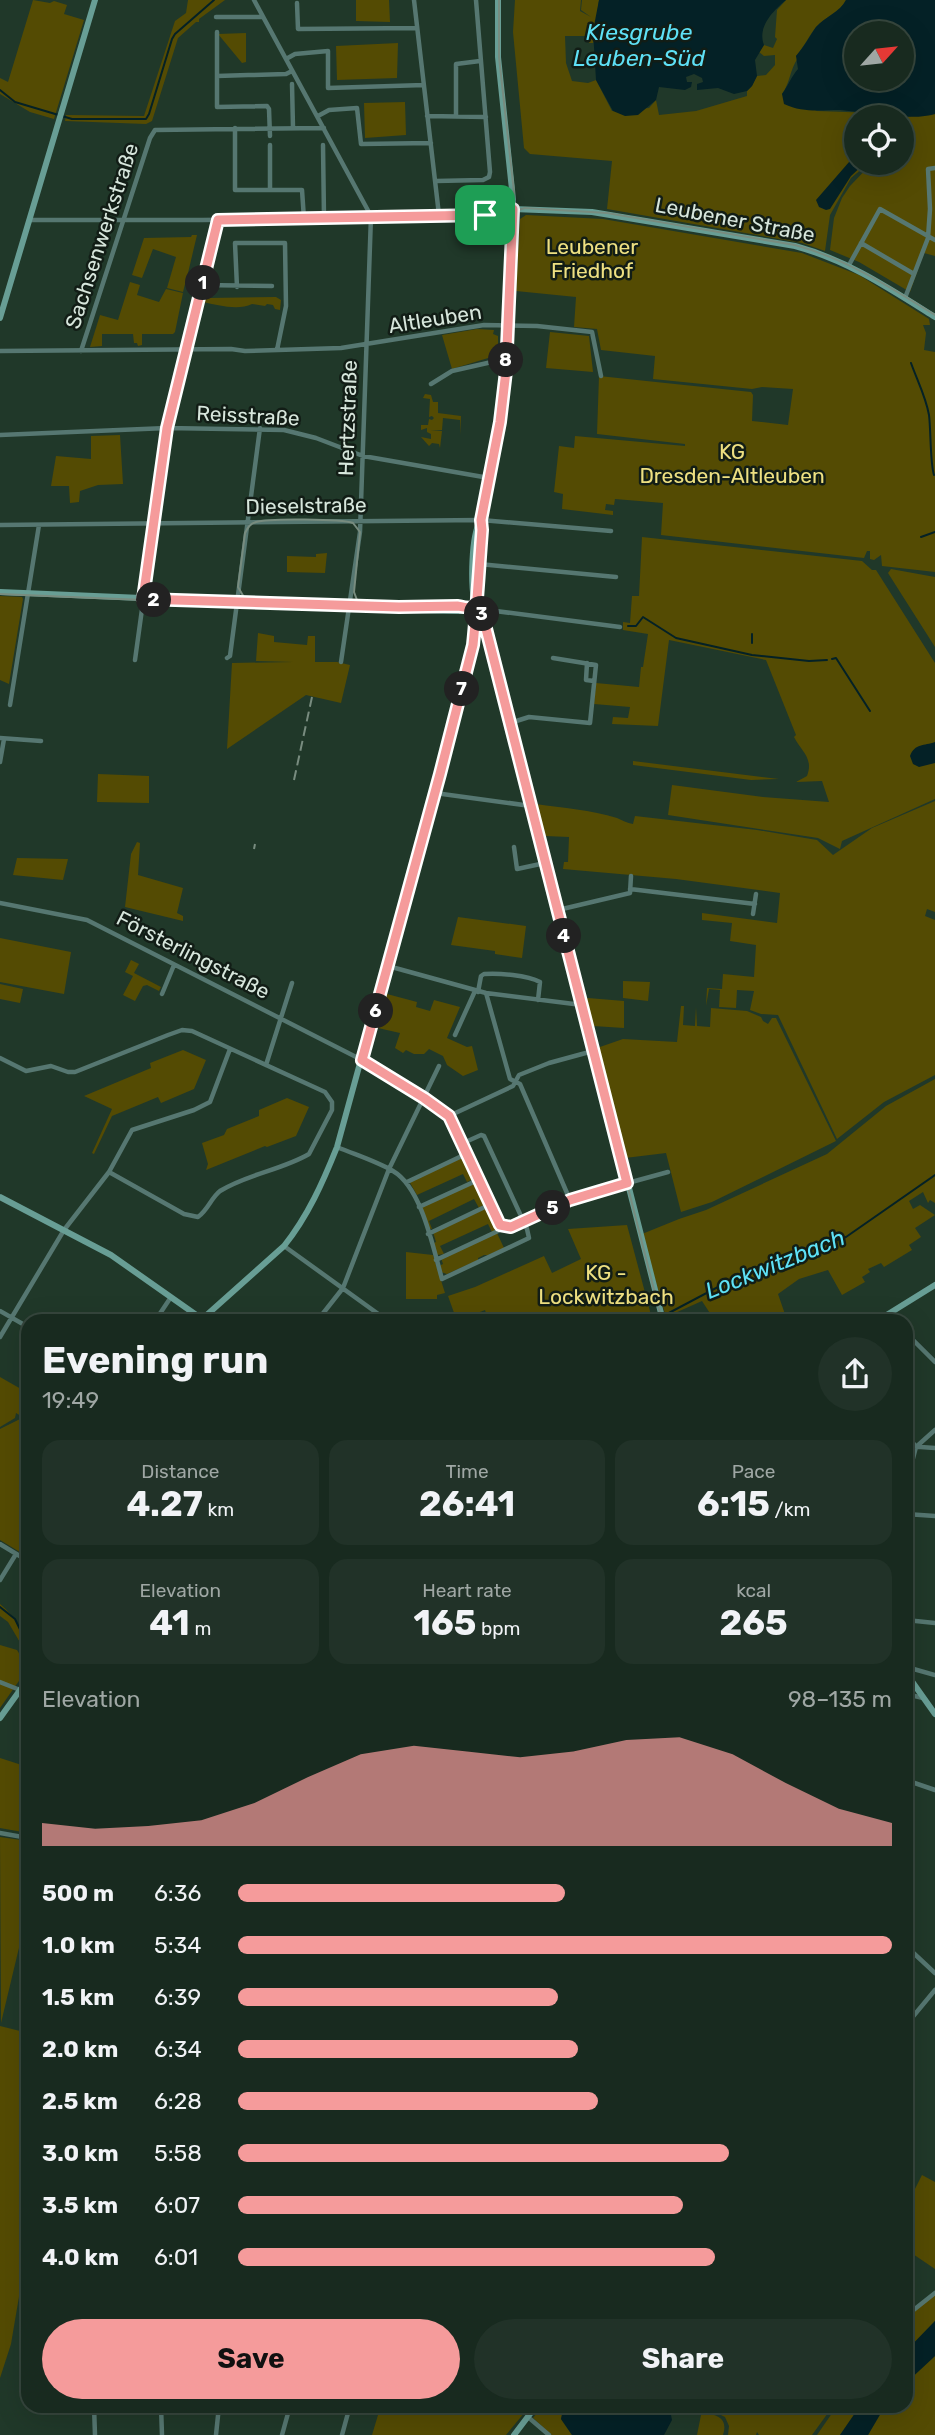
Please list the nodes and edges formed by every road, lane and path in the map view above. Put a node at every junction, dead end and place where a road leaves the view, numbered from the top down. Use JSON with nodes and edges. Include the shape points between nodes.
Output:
{"nodes":[{"id":1,"x":95,"y":0,"type":"edge"},
{"id":2,"x":414,"y":0,"type":"edge"},
{"id":3,"x":476,"y":0,"type":"edge"},
{"id":4,"x":498,"y":0,"type":"edge"},
{"id":5,"x":256,"y":1,"type":"edge"},
{"id":6,"x":298,"y":3,"type":"dead end"},
{"id":7,"x":263,"y":17,"type":"junction"},
{"id":8,"x":217,"y":23,"type":"dead end"},
{"id":9,"x":417,"y":28,"type":"junction"},
{"id":10,"x":217,"y":32,"type":"dead end"},
{"id":11,"x":286,"y":60,"type":"junction"},
{"id":12,"x":480,"y":61,"type":"junction"},
{"id":13,"x":292,"y":71,"type":"junction"},
{"id":14,"x":217,"y":76,"type":"junction"},
{"id":15,"x":292,"y":84,"type":"dead end"},
{"id":16,"x":424,"y":85,"type":"junction"},
{"id":17,"x":318,"y":116,"type":"junction"},
{"id":18,"x":427,"y":116,"type":"junction"},
{"id":19,"x":456,"y":116,"type":"junction"},
{"id":20,"x":486,"y":117,"type":"junction"},
{"id":21,"x":235,"y":128,"type":"junction"},
{"id":22,"x":269,"y":128,"type":"junction"},
{"id":23,"x":293,"y":128,"type":"junction"},
{"id":24,"x":324,"y":128,"type":"junction"},
{"id":25,"x":270,"y":136,"type":"dead end"},
{"id":26,"x":430,"y":143,"type":"junction"},
{"id":27,"x":270,"y":145,"type":"dead end"},
{"id":28,"x":323,"y":145,"type":"dead end"},
{"id":29,"x":935,"y":168,"type":"edge"},
{"id":30,"x":436,"y":181,"type":"junction"},
{"id":31,"x":270,"y":190,"type":"junction"},
{"id":32,"x":513,"y":209,"type":"junction"},
{"id":33,"x":439,"y":215,"type":"junction"},
{"id":34,"x":371,"y":216,"type":"junction"},
{"id":35,"x":324,"y":218,"type":"junction"},
{"id":36,"x":304,"y":219,"type":"junction"},
{"id":37,"x":29,"y":220,"type":"junction"},
{"id":38,"x":124,"y":220,"type":"junction"},
{"id":39,"x":218,"y":220,"type":"junction"},
{"id":40,"x":928,"y":238,"type":"junction"},
{"id":41,"x":935,"y":240,"type":"edge"},
{"id":42,"x":861,"y":243,"type":"junction"},
{"id":43,"x":849,"y":265,"type":"junction"},
{"id":44,"x":915,"y":274,"type":"junction"},
{"id":45,"x":202,"y":285,"type":"junction"},
{"id":46,"x":237,"y":286,"type":"junction"},
{"id":47,"x":272,"y":286,"type":"dead end"},
{"id":48,"x":905,"y":298,"type":"junction"},
{"id":49,"x":935,"y":317,"type":"edge"},
{"id":50,"x":0,"y":318,"type":"edge"},
{"id":51,"x":508,"y":325,"type":"junction"},
{"id":52,"x":366,"y":345,"type":"junction"},
{"id":53,"x":186,"y":350,"type":"junction"},
{"id":54,"x":277,"y":350,"type":"junction"},
{"id":55,"x":0,"y":351,"type":"edge"},
{"id":56,"x":81,"y":351,"type":"junction"},
{"id":57,"x":506,"y":359,"type":"junction"},
{"id":58,"x":601,"y":376,"type":"dead end"},
{"id":59,"x":431,"y":384,"type":"dead end"},
{"id":60,"x":167,"y":428,"type":"junction"},
{"id":61,"x":260,"y":428,"type":"junction"},
{"id":62,"x":0,"y":435,"type":"edge"},
{"id":63,"x":363,"y":456,"type":"junction"},
{"id":64,"x":489,"y":478,"type":"junction"},
{"id":65,"x":481,"y":520,"type":"junction"},
{"id":66,"x":360,"y":521,"type":"junction"},
{"id":67,"x":154,"y":522,"type":"junction"},
{"id":68,"x":247,"y":522,"type":"junction"},
{"id":69,"x":0,"y":525,"type":"edge"},
{"id":70,"x":39,"y":525,"type":"junction"},
{"id":71,"x":611,"y":531,"type":"dead end"},
{"id":72,"x":479,"y":564,"type":"junction"},
{"id":73,"x":616,"y":577,"type":"dead end"},
{"id":74,"x":0,"y":592,"type":"edge"},
{"id":75,"x":28,"y":594,"type":"junction"},
{"id":76,"x":143,"y":599,"type":"junction"},
{"id":77,"x":236,"y":602,"type":"junction"},
{"id":78,"x":348,"y":606,"type":"junction"},
{"id":79,"x":478,"y":609,"type":"junction"},
{"id":80,"x":620,"y":627,"type":"dead end"},
{"id":81,"x":227,"y":658,"type":"dead end"},
{"id":82,"x":552,"y":658,"type":"dead end"},
{"id":83,"x":135,"y":660,"type":"dead end"},
{"id":84,"x":341,"y":662,"type":"dead end"},
{"id":85,"x":9,"y":705,"type":"dead end"},
{"id":86,"x":510,"y":723,"type":"junction"},
{"id":87,"x":2,"y":739,"type":"edge"},
{"id":88,"x":41,"y":741,"type":"dead end"},
{"id":89,"x":0,"y":762,"type":"edge"},
{"id":90,"x":435,"y":793,"type":"junction"},
{"id":91,"x":531,"y":806,"type":"junction"},
{"id":92,"x":514,"y":847,"type":"dead end"},
{"id":93,"x":545,"y":863,"type":"junction"},
{"id":94,"x":631,"y":876,"type":"dead end"},
{"id":95,"x":631,"y":888,"type":"junction"},
{"id":96,"x":756,"y":894,"type":"dead end"},
{"id":97,"x":0,"y":903,"type":"edge"},
{"id":98,"x":755,"y":904,"type":"junction"},
{"id":99,"x":558,"y":911,"type":"junction"},
{"id":100,"x":753,"y":915,"type":"dead end"},
{"id":101,"x":174,"y":965,"type":"junction"},
{"id":102,"x":388,"y":966,"type":"junction"},
{"id":103,"x":292,"y":983,"type":"dead end"},
{"id":104,"x":476,"y":991,"type":"junction"},
{"id":105,"x":486,"y":993,"type":"junction"},
{"id":106,"x":162,"y":994,"type":"dead end"},
{"id":107,"x":538,"y":1000,"type":"junction"},
{"id":108,"x":582,"y":1006,"type":"junction"},
{"id":109,"x":281,"y":1017,"type":"junction"},
{"id":110,"x":455,"y":1035,"type":"dead end"},
{"id":111,"x":230,"y":1049,"type":"junction"},
{"id":112,"x":593,"y":1051,"type":"junction"},
{"id":113,"x":0,"y":1058,"type":"edge"},
{"id":114,"x":362,"y":1060,"type":"junction"},
{"id":115,"x":266,"y":1065,"type":"junction"},
{"id":116,"x":439,"y":1066,"type":"dead end"},
{"id":117,"x":516,"y":1081,"type":"junction"},
{"id":118,"x":424,"y":1098,"type":"junction"},
{"id":119,"x":449,"y":1116,"type":"junction"},
{"id":120,"x":461,"y":1144,"type":"junction"},
{"id":121,"x":337,"y":1147,"type":"junction"},
{"id":122,"x":466,"y":1154,"type":"junction"},
{"id":123,"x":389,"y":1169,"type":"junction"},
{"id":124,"x":109,"y":1172,"type":"junction"},
{"id":125,"x":668,"y":1172,"type":"dead end"},
{"id":126,"x":478,"y":1180,"type":"junction"},
{"id":127,"x":407,"y":1182,"type":"junction"},
{"id":128,"x":627,"y":1183,"type":"junction"},
{"id":129,"x":0,"y":1197,"type":"edge"},
{"id":130,"x":570,"y":1200,"type":"junction"},
{"id":131,"x":489,"y":1205,"type":"junction"},
{"id":132,"x":419,"y":1206,"type":"junction"},
{"id":133,"x":524,"y":1221,"type":"junction"},
{"id":134,"x":500,"y":1225,"type":"junction"},
{"id":135,"x":64,"y":1230,"type":"junction"},
{"id":136,"x":428,"y":1234,"type":"junction"},
{"id":137,"x":284,"y":1245,"type":"junction"},
{"id":138,"x":436,"y":1260,"type":"junction"},
{"id":139,"x":935,"y":1285,"type":"edge"},
{"id":140,"x":343,"y":1288,"type":"junction"},
{"id":141,"x":171,"y":1297,"type":"junction"},
{"id":142,"x":0,"y":1311,"type":"edge"},
{"id":143,"x":892,"y":1312,"type":"joint"},
{"id":144,"x":160,"y":1314,"type":"edge"},
{"id":145,"x":193,"y":1314,"type":"edge"},
{"id":146,"x":210,"y":1314,"type":"edge"},
{"id":147,"x":323,"y":1314,"type":"edge"},
{"id":148,"x":378,"y":1314,"type":"edge"},
{"id":149,"x":661,"y":1314,"type":"edge"},
{"id":150,"x":889,"y":1314,"type":"edge"},
{"id":151,"x":12,"y":1318,"type":"junction"},
{"id":152,"x":21,"y":1323,"type":"edge"},
{"id":153,"x":0,"y":1337,"type":"edge"},
{"id":154,"x":913,"y":1340,"type":"edge"},
{"id":155,"x":935,"y":1362,"type":"edge"},
{"id":156,"x":935,"y":1430,"type":"edge"},
{"id":157,"x":913,"y":1443,"type":"edge"},
{"id":158,"x":913,"y":1447,"type":"edge"},
{"id":159,"x":916,"y":1447,"type":"junction"},
{"id":160,"x":935,"y":1448,"type":"edge"},
{"id":161,"x":913,"y":1458,"type":"edge"},
{"id":162,"x":913,"y":1514,"type":"edge"},
{"id":163,"x":935,"y":1516,"type":"edge"},
{"id":164,"x":0,"y":1544,"type":"edge"},
{"id":165,"x":16,"y":1554,"type":"junction"},
{"id":166,"x":21,"y":1557,"type":"edge"},
{"id":167,"x":0,"y":1580,"type":"edge"},
{"id":168,"x":913,"y":1621,"type":"edge"},
{"id":169,"x":935,"y":1623,"type":"edge"},
{"id":170,"x":913,"y":1669,"type":"edge"},
{"id":171,"x":935,"y":1675,"type":"edge"},
{"id":172,"x":0,"y":1682,"type":"edge"},
{"id":173,"x":913,"y":1683,"type":"edge"},
{"id":174,"x":20,"y":1690,"type":"joint"},
{"id":175,"x":913,"y":1697,"type":"edge"},
{"id":176,"x":924,"y":1700,"type":"junction"},
{"id":177,"x":935,"y":1714,"type":"edge"},
{"id":178,"x":0,"y":1718,"type":"edge"},
{"id":179,"x":913,"y":1784,"type":"edge"},
{"id":180,"x":935,"y":1790,"type":"edge"},
{"id":181,"x":0,"y":1833,"type":"edge"},
{"id":182,"x":21,"y":1837,"type":"edge"},
{"id":183,"x":913,"y":1953,"type":"edge"},
{"id":184,"x":935,"y":1973,"type":"edge"},
{"id":185,"x":935,"y":1990,"type":"edge"},
{"id":186,"x":913,"y":2017,"type":"edge"},
{"id":187,"x":935,"y":2293,"type":"edge"},
{"id":188,"x":913,"y":2310,"type":"edge"},
{"id":189,"x":94,"y":2413,"type":"edge"},
{"id":190,"x":161,"y":2413,"type":"edge"},
{"id":191,"x":218,"y":2413,"type":"edge"},
{"id":192,"x":288,"y":2413,"type":"edge"},
{"id":193,"x":348,"y":2413,"type":"dead end"},
{"id":194,"x":531,"y":2413,"type":"edge"},
{"id":195,"x":528,"y":2417,"type":"junction"},
{"id":196,"x":95,"y":2435,"type":"edge"},
{"id":197,"x":162,"y":2435,"type":"edge"},
{"id":198,"x":216,"y":2435,"type":"edge"},
{"id":199,"x":282,"y":2435,"type":"edge"},
{"id":200,"x":342,"y":2435,"type":"edge"},
{"id":201,"x":514,"y":2435,"type":"edge"},
{"id":202,"x":549,"y":2435,"type":"edge"}],
"edges":[{"from":1,"to":37,"type":"street"},
{"from":2,"to":9,"type":"street"},
{"from":3,"to":12,"type":"street"},
{"from":4,"to":32,"type":"street","via":[[498,57]]},
{"from":5,"to":7,"type":"street"},
{"from":6,"to":9,"type":"street","via":[[298,29]]},
{"from":7,"to":8,"type":"street","via":[[217,17]]},
{"from":7,"to":11,"type":"street"},
{"from":9,"to":16,"type":"street"},
{"from":10,"to":14,"type":"street"},
{"from":11,"to":13,"type":"street"},
{"from":11,"to":16,"type":"street","via":[[295,54],[328,51],[328,88]]},
{"from":12,"to":19,"type":"street","via":[[456,64]]},
{"from":12,"to":20,"type":"street"},
{"from":13,"to":14,"type":"street"},
{"from":13,"to":17,"type":"street"},
{"from":14,"to":22,"type":"street","via":[[217,107],[267,106]]},
{"from":15,"to":23,"type":"street"},
{"from":16,"to":18,"type":"street"},
{"from":17,"to":24,"type":"street"},
{"from":17,"to":26,"type":"street","via":[[329,110],[357,108],[361,144]]},
{"from":18,"to":19,"type":"street"},
{"from":18,"to":26,"type":"street"},
{"from":19,"to":20,"type":"street"},
{"from":20,"to":30,"type":"street","via":[[489,177]]},
{"from":21,"to":22,"type":"street"},
{"from":21,"to":31,"type":"street","via":[[235,190]]},
{"from":21,"to":38,"type":"street","name":"Sachsenwerkstraße","via":[[153,132]]},
{"from":22,"to":23,"type":"street"},
{"from":22,"to":25,"type":"street"},
{"from":23,"to":24,"type":"street"},
{"from":24,"to":34,"type":"street"},
{"from":26,"to":30,"type":"street"},
{"from":27,"to":31,"type":"street"},
{"from":28,"to":35,"type":"street"},
{"from":29,"to":40,"type":"street","via":[[928,169]]},
{"from":30,"to":33,"type":"street"},
{"from":31,"to":36,"type":"street","via":[[302,190]]},
{"from":32,"to":33,"type":"street","via":[[485,215]]},
{"from":32,"to":43,"type":"street","name":"Leubener Straße","via":[[607,214],[794,246]]},
{"from":32,"to":51,"type":"street"},
{"from":33,"to":34,"type":"street"},
{"from":34,"to":35,"type":"street"},
{"from":34,"to":52,"type":"street","name":"Hertzstraße"},
{"from":35,"to":36,"type":"street"},
{"from":36,"to":39,"type":"street"},
{"from":37,"to":38,"type":"street"},
{"from":37,"to":50,"type":"street"},
{"from":38,"to":39,"type":"street"},
{"from":38,"to":56,"type":"street","name":"Sachsenwerkstraße"},
{"from":39,"to":45,"type":"street"},
{"from":40,"to":41,"type":"street"},
{"from":40,"to":42,"type":"street","via":[[880,209]]},
{"from":40,"to":44,"type":"street"},
{"from":42,"to":43,"type":"street"},
{"from":42,"to":44,"type":"street"},
{"from":43,"to":48,"type":"street","name":"Leubener Straße"},
{"from":44,"to":48,"type":"street"},
{"from":45,"to":46,"type":"street"},
{"from":45,"to":53,"type":"street"},
{"from":46,"to":47,"type":"street"},
{"from":46,"to":54,"type":"street","via":[[235,243],[285,243],[286,306]]},
{"from":48,"to":49,"type":"street","name":"Leubener Straße"},
{"from":51,"to":52,"type":"street","name":"Altleuben"},
{"from":51,"to":57,"type":"street"},
{"from":51,"to":58,"type":"street","name":"Altleuben","via":[[592,332]]},
{"from":52,"to":54,"type":"street","name":"Altleuben"},
{"from":52,"to":63,"type":"street","name":"Hertzstraße"},
{"from":53,"to":54,"type":"street","name":"Altleuben"},
{"from":53,"to":56,"type":"street","name":"Altleuben"},
{"from":53,"to":60,"type":"street"},
{"from":55,"to":56,"type":"street","name":"Altleuben"},
{"from":57,"to":59,"type":"street","via":[[452,371]]},
{"from":57,"to":64,"type":"street"},
{"from":60,"to":61,"type":"street","name":"Reisstraße"},
{"from":60,"to":62,"type":"street","name":"Reisstraße"},
{"from":60,"to":67,"type":"street"},
{"from":61,"to":63,"type":"street","name":"Reisstraße","via":[[303,433]]},
{"from":61,"to":68,"type":"street"},
{"from":63,"to":64,"type":"street","name":"Reisstraße"},
{"from":63,"to":66,"type":"street","name":"Hertzstraße"},
{"from":64,"to":65,"type":"street"},
{"from":65,"to":66,"type":"street","name":"Dieselstraße"},
{"from":65,"to":71,"type":"street","name":"Dieselstraße"},
{"from":65,"to":72,"type":"street"},
{"from":65,"to":79,"type":"street","via":[[472,585]]},
{"from":66,"to":68,"type":"street","name":"Dieselstraße"},
{"from":66,"to":78,"type":"street","name":"Hertzstraße"},
{"from":67,"to":68,"type":"street","name":"Dieselstraße"},
{"from":67,"to":70,"type":"street","name":"Dieselstraße"},
{"from":67,"to":76,"type":"street"},
{"from":68,"to":77,"type":"street"},
{"from":69,"to":70,"type":"street","name":"Dieselstraße"},
{"from":70,"to":75,"type":"street"},
{"from":72,"to":73,"type":"street"},
{"from":72,"to":79,"type":"street"},
{"from":74,"to":75,"type":"street"},
{"from":75,"to":76,"type":"street"},
{"from":75,"to":85,"type":"street"},
{"from":76,"to":77,"type":"street"},
{"from":76,"to":83,"type":"street"},
{"from":77,"to":78,"type":"street"},
{"from":77,"to":81,"type":"street"},
{"from":78,"to":79,"type":"street"},
{"from":78,"to":84,"type":"street","name":"Hertzstraße"},
{"from":79,"to":80,"type":"street"},
{"from":79,"to":86,"type":"street"},
{"from":79,"to":90,"type":"street","via":[[468,669]]},
{"from":82,"to":86,"type":"street","via":[[596,665],[590,723],[529,717]]},
{"from":86,"to":91,"type":"street"},
{"from":87,"to":88,"type":"street"},
{"from":87,"to":89,"type":"street"},
{"from":90,"to":91,"type":"street"},
{"from":90,"to":102,"type":"street"},
{"from":91,"to":93,"type":"street"},
{"from":92,"to":93,"type":"street","via":[[517,869]]},
{"from":93,"to":99,"type":"street"},
{"from":94,"to":95,"type":"street"},
{"from":95,"to":98,"type":"street"},
{"from":95,"to":99,"type":"street","via":[[630,893]]},
{"from":96,"to":98,"type":"street"},
{"from":97,"to":101,"type":"street","name":"Försterlingstraße","via":[[87,920]]},
{"from":98,"to":100,"type":"street"},
{"from":99,"to":108,"type":"street"},
{"from":101,"to":106,"type":"street"},
{"from":101,"to":109,"type":"street","name":"Försterlingstraße"},
{"from":102,"to":104,"type":"street"},
{"from":102,"to":114,"type":"street"},
{"from":103,"to":109,"type":"street"},
{"from":104,"to":105,"type":"street"},
{"from":104,"to":107,"type":"street","via":[[484,974],[538,980]]},
{"from":104,"to":110,"type":"street"},
{"from":105,"to":107,"type":"street"},
{"from":105,"to":117,"type":"street","via":[[510,1079]]},
{"from":107,"to":108,"type":"street"},
{"from":108,"to":112,"type":"street"},
{"from":109,"to":114,"type":"street","name":"Försterlingstraße"},
{"from":109,"to":115,"type":"street"},
{"from":111,"to":113,"type":"street","via":[[182,1030],[75,1072],[51,1066],[26,1071]]},
{"from":111,"to":115,"type":"street"},
{"from":111,"to":124,"type":"street","via":[[210,1102],[132,1130]]},
{"from":112,"to":117,"type":"street","via":[[549,1063]]},
{"from":112,"to":128,"type":"street"},
{"from":114,"to":118,"type":"street","name":"Försterlingstraße"},
{"from":114,"to":121,"type":"street"},
{"from":115,"to":124,"type":"street","via":[[325,1091],[332,1102],[309,1154],[219,1192],[198,1217],[184,1214]]},
{"from":116,"to":118,"type":"street"},
{"from":117,"to":119,"type":"street"},
{"from":117,"to":130,"type":"street"},
{"from":118,"to":119,"type":"street","name":"Försterlingstraße"},
{"from":118,"to":123,"type":"street"},
{"from":119,"to":120,"type":"street"},
{"from":120,"to":122,"type":"street"},
{"from":120,"to":133,"type":"street","via":[[484,1136]]},
{"from":121,"to":123,"type":"street"},
{"from":121,"to":137,"type":"street","via":[[309,1208]]},
{"from":122,"to":126,"type":"street"},
{"from":122,"to":127,"type":"street"},
{"from":123,"to":127,"type":"street"},
{"from":123,"to":140,"type":"street"},
{"from":124,"to":135,"type":"street"},
{"from":125,"to":128,"type":"street"},
{"from":126,"to":131,"type":"street"},
{"from":126,"to":132,"type":"street"},
{"from":127,"to":132,"type":"street"},
{"from":128,"to":130,"type":"street"},
{"from":128,"to":149,"type":"street"},
{"from":129,"to":135,"type":"street"},
{"from":130,"to":133,"type":"street"},
{"from":131,"to":134,"type":"street"},
{"from":131,"to":136,"type":"street"},
{"from":132,"to":136,"type":"street"},
{"from":133,"to":134,"type":"street","via":[[511,1227]]},
{"from":133,"to":138,"type":"street","via":[[529,1238],[442,1279]]},
{"from":134,"to":138,"type":"street","via":[[493,1234]]},
{"from":135,"to":141,"type":"street","via":[[111,1255]]},
{"from":135,"to":151,"type":"street"},
{"from":136,"to":138,"type":"street"},
{"from":137,"to":140,"type":"street"},
{"from":137,"to":146,"type":"street"},
{"from":139,"to":143,"type":"street"},
{"from":140,"to":147,"type":"street"},
{"from":140,"to":148,"type":"street"},
{"from":141,"to":144,"type":"street"},
{"from":141,"to":145,"type":"street"},
{"from":142,"to":151,"type":"street"},
{"from":143,"to":150,"type":"street"},
{"from":151,"to":152,"type":"street"},
{"from":151,"to":153,"type":"street"},
{"from":154,"to":155,"type":"street"},
{"from":156,"to":159,"type":"street"},
{"from":157,"to":159,"type":"street"},
{"from":158,"to":159,"type":"street"},
{"from":159,"to":160,"type":"street"},
{"from":159,"to":161,"type":"street"},
{"from":162,"to":163,"type":"street"},
{"from":164,"to":165,"type":"street"},
{"from":165,"to":166,"type":"street"},
{"from":165,"to":167,"type":"street"},
{"from":168,"to":169,"type":"street"},
{"from":170,"to":171,"type":"street"},
{"from":172,"to":174,"type":"street"},
{"from":173,"to":176,"type":"street"},
{"from":174,"to":178,"type":"street"},
{"from":175,"to":176,"type":"street"},
{"from":176,"to":177,"type":"street"},
{"from":179,"to":180,"type":"street"},
{"from":181,"to":182,"type":"street"},
{"from":183,"to":184,"type":"street"},
{"from":185,"to":186,"type":"street"},
{"from":187,"to":188,"type":"street"},
{"from":189,"to":196,"type":"street"},
{"from":190,"to":197,"type":"street"},
{"from":191,"to":198,"type":"street"},
{"from":192,"to":199,"type":"street"},
{"from":193,"to":200,"type":"street"},
{"from":194,"to":195,"type":"street"},
{"from":195,"to":201,"type":"street"},
{"from":195,"to":202,"type":"street"}]}
